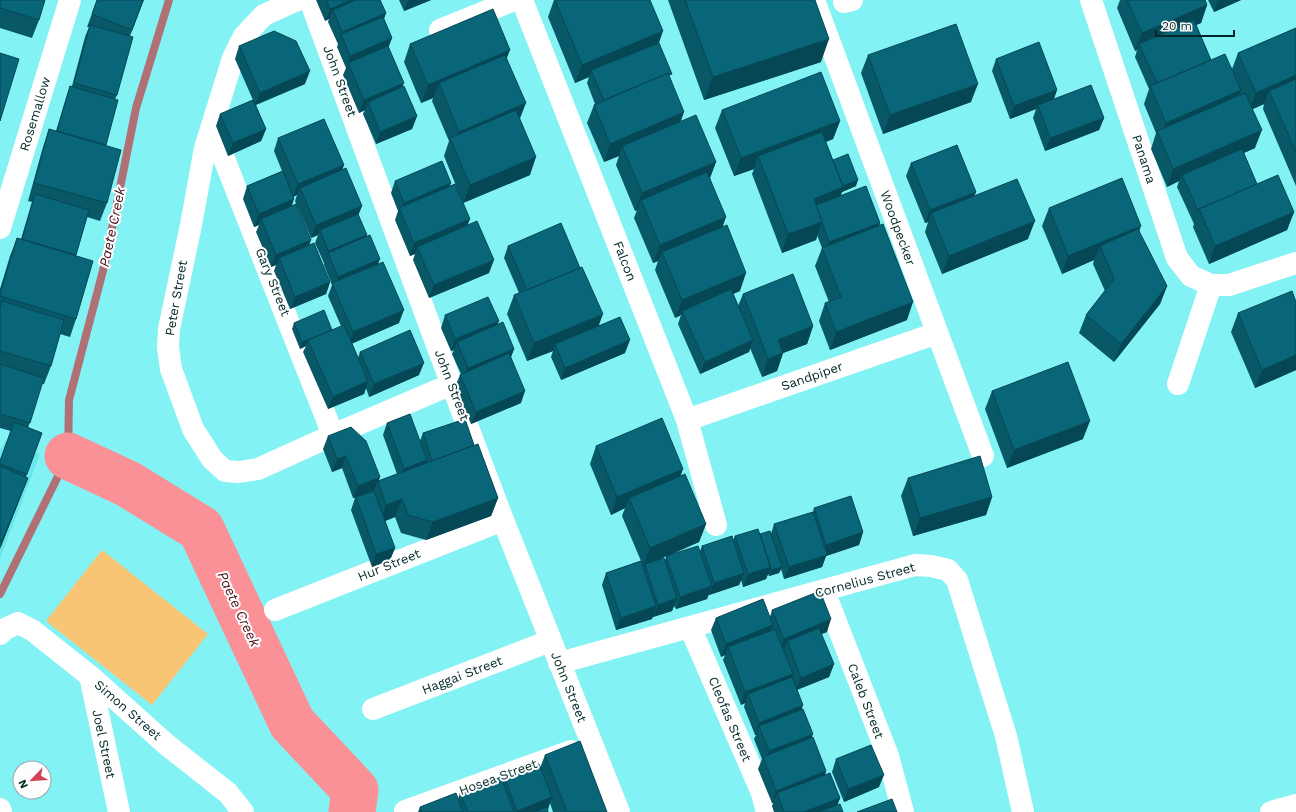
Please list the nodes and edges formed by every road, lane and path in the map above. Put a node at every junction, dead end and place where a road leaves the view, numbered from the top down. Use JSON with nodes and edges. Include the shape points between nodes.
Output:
{"nodes":[{"id":1,"x":70,"y":0,"type":"edge"},
{"id":2,"x":297,"y":0,"type":"edge"},
{"id":3,"x":310,"y":0,"type":"edge"},
{"id":4,"x":514,"y":0,"type":"edge"},
{"id":5,"x":522,"y":0,"type":"edge"},
{"id":6,"x":814,"y":0,"type":"edge"},
{"id":7,"x":1092,"y":0,"type":"edge"},
{"id":8,"x":440,"y":30,"type":"edge"},
{"id":9,"x":210,"y":130,"type":"junction"},
{"id":10,"x":0,"y":228,"type":"edge"},
{"id":11,"x":1296,"y":263,"type":"edge"},
{"id":12,"x":1220,"y":285,"type":"junction"},
{"id":13,"x":937,"y":333,"type":"junction"},
{"id":14,"x":452,"y":384,"type":"junction"},
{"id":15,"x":1178,"y":384,"type":"dead end"},
{"id":16,"x":687,"y":420,"type":"junction"},
{"id":17,"x":333,"y":435,"type":"junction"},
{"id":18,"x":983,"y":456,"type":"dead end"},
{"id":19,"x":503,"y":520,"type":"junction"},
{"id":20,"x":716,"y":525,"type":"dead end"},
{"id":21,"x":824,"y":591,"type":"junction"},
{"id":22,"x":275,"y":610,"type":"dead end"},
{"id":23,"x":690,"y":627,"type":"junction"},
{"id":24,"x":3,"y":632,"type":"edge"},
{"id":25,"x":550,"y":641,"type":"junction"},
{"id":26,"x":559,"y":663,"type":"junction"},
{"id":27,"x":90,"y":676,"type":"junction"},
{"id":28,"x":373,"y":709,"type":"dead end"},
{"id":29,"x":591,"y":743,"type":"junction"},
{"id":30,"x":1296,"y":805,"type":"edge"},
{"id":31,"x":405,"y":811,"type":"edge"},
{"id":32,"x":119,"y":812,"type":"edge"},
{"id":33,"x":243,"y":812,"type":"edge"},
{"id":34,"x":619,"y":812,"type":"edge"},
{"id":35,"x":767,"y":812,"type":"edge"},
{"id":36,"x":904,"y":812,"type":"edge"},
{"id":37,"x":1023,"y":812,"type":"edge"},
{"id":38,"x":1271,"y":812,"type":"edge"}],
"edges":[{"from":1,"to":10,"type":"street","name":"Rosemallow"},
{"from":2,"to":9,"type":"street","name":"Peter Street","via":[[264,15],[244,36],[233,58]]},
{"from":3,"to":14,"type":"street","name":"John Street"},
{"from":4,"to":8,"type":"street"},
{"from":5,"to":16,"type":"street","name":"Falcon"},
{"from":6,"to":13,"type":"street","name":"Woodpecker"},
{"from":7,"to":12,"type":"street","name":"Panama","via":[[1177,258],[1191,276]]},
{"from":9,"to":17,"type":"street","name":"Gary Street","via":[[217,141]]},
{"from":9,"to":17,"type":"street","name":"Peter Street","via":[[169,329],[171,369],[193,428],[212,459],[225,471],[239,472],[258,469]]},
{"from":11,"to":12,"type":"street"},
{"from":12,"to":15,"type":"street"},
{"from":13,"to":16,"type":"street","name":"Sandpiper"},
{"from":13,"to":18,"type":"street","name":"Woodpecker"},
{"from":14,"to":17,"type":"street","name":"Peter Street"},
{"from":14,"to":19,"type":"street","name":"John Street"},
{"from":16,"to":20,"type":"street","name":"Falcon"},
{"from":19,"to":22,"type":"street","name":"Hur Street"},
{"from":19,"to":25,"type":"street","name":"John Street"},
{"from":21,"to":23,"type":"street","name":"Cornelius Street"},
{"from":21,"to":36,"type":"street","name":"Caleb Street","via":[[888,756]]},
{"from":21,"to":37,"type":"street","name":"Cornelius Street","via":[[915,565],[948,570],[957,580],[1006,736]]},
{"from":23,"to":26,"type":"street","name":"Cornelius Street"},
{"from":23,"to":35,"type":"street","name":"Cleofas Street","via":[[762,793]]},
{"from":24,"to":27,"type":"street","name":"Simon Street","via":[[18,623],[25,626]]},
{"from":25,"to":26,"type":"street","name":"John Street"},
{"from":25,"to":28,"type":"street","name":"Haggai Street"},
{"from":26,"to":29,"type":"street","name":"John Street"},
{"from":27,"to":32,"type":"street","name":"Joel Street"},
{"from":27,"to":33,"type":"street","name":"Simon Street","via":[[167,745],[228,793]]},
{"from":29,"to":31,"type":"street","name":"Hosea Street"},
{"from":29,"to":34,"type":"street","name":"John Street"},
{"from":30,"to":38,"type":"street"}]}
